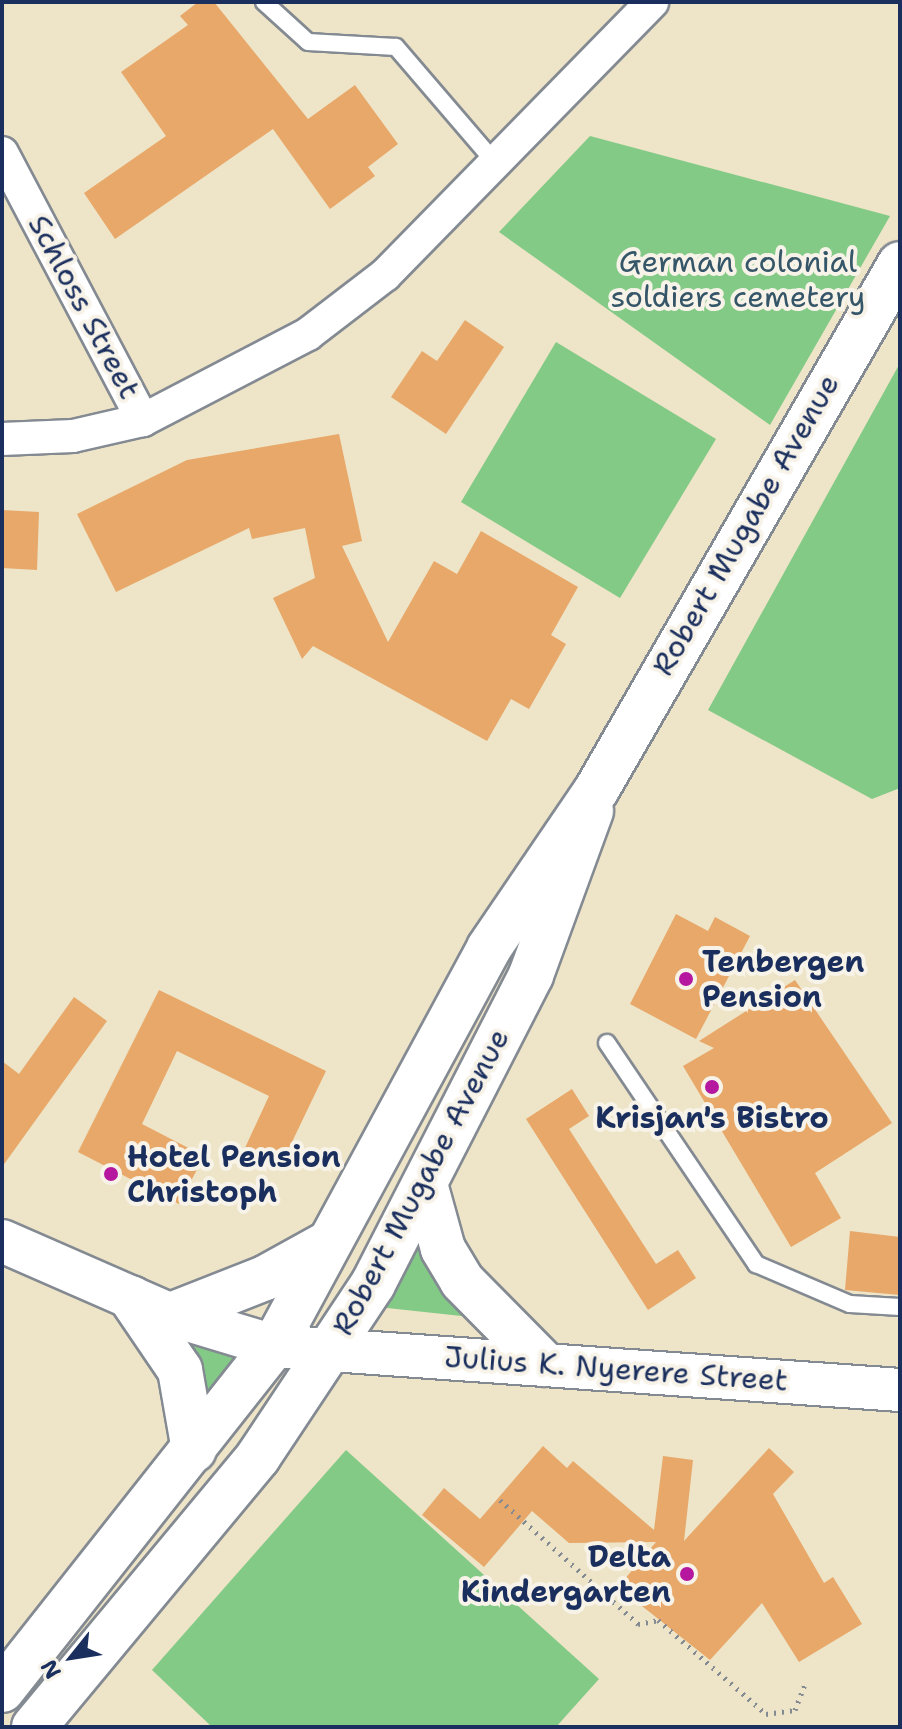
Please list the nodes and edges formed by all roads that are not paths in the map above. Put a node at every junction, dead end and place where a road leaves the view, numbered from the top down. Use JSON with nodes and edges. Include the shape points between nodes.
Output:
{"nodes":[{"id":1,"x":264,"y":2,"type":"edge"},
{"id":2,"x":652,"y":2,"type":"edge"},
{"id":3,"x":2,"y":153,"type":"edge"},
{"id":4,"x":498,"y":166,"type":"junction"},
{"id":5,"x":900,"y":264,"type":"edge"},
{"id":6,"x":143,"y":420,"type":"junction"},
{"id":7,"x":2,"y":439,"type":"edge"},
{"id":8,"x":597,"y":789,"type":"junction"},
{"id":9,"x":607,"y":1043,"type":"dead end"},
{"id":10,"x":425,"y":1184,"type":"junction"},
{"id":11,"x":330,"y":1242,"type":"junction"},
{"id":12,"x":7,"y":1251,"type":"edge"},
{"id":13,"x":131,"y":1298,"type":"junction"},
{"id":14,"x":900,"y":1307,"type":"edge"},
{"id":15,"x":171,"y":1315,"type":"junction"},
{"id":16,"x":274,"y":1346,"type":"junction"},
{"id":17,"x":332,"y":1349,"type":"junction"},
{"id":18,"x":544,"y":1364,"type":"junction"},
{"id":19,"x":900,"y":1390,"type":"edge"},
{"id":20,"x":194,"y":1450,"type":"junction"},
{"id":21,"x":2,"y":1690,"type":"edge"},
{"id":22,"x":34,"y":1727,"type":"edge"}],
"edges":[{"from":1,"to":4,"type":"lane","via":[[308,42],[396,47]]},
{"from":2,"to":4,"type":"street"},
{"from":3,"to":6,"type":"street","name":"Schloss Street"},
{"from":4,"to":6,"type":"street","via":[[385,275],[308,334]]},
{"from":5,"to":8,"type":"main road","name":"Robert Mugabe Avenue"},
{"from":6,"to":7,"type":"street","via":[[73,436]]},
{"from":8,"to":10,"type":"main road","name":"Robert Mugabe Avenue","via":[[577,865],[531,975]]},
{"from":8,"to":11,"type":"main road","name":"Robert Mugabe Avenue","via":[[489,948]]},
{"from":9,"to":14,"type":"lane","via":[[756,1264],[850,1304]]},
{"from":10,"to":17,"type":"main road","name":"Robert Mugabe Avenue"},
{"from":10,"to":18,"type":"main road","via":[[443,1249],[462,1281]]},
{"from":11,"to":15,"type":"main road","via":[[265,1278]]},
{"from":11,"to":16,"type":"main road","name":"Robert Mugabe Avenue"},
{"from":12,"to":13,"type":"street","name":"Julius K. Nyerere Street"},
{"from":13,"to":15,"type":"street","name":"Julius K. Nyerere Street"},
{"from":13,"to":20,"type":"main road","via":[[180,1370]]},
{"from":15,"to":16,"type":"street","name":"Julius K. Nyerere Street"},
{"from":16,"to":17,"type":"street","name":"Julius K. Nyerere Street"},
{"from":16,"to":20,"type":"main road","name":"Robert Mugabe Avenue"},
{"from":17,"to":18,"type":"street","name":"Julius K. Nyerere Street"},
{"from":17,"to":22,"type":"main road","name":"Robert Mugabe Avenue","via":[[196,1539]]},
{"from":18,"to":19,"type":"street","name":"Julius K. Nyerere Street"},
{"from":20,"to":21,"type":"main road","name":"Robert Mugabe Avenue"}]}
